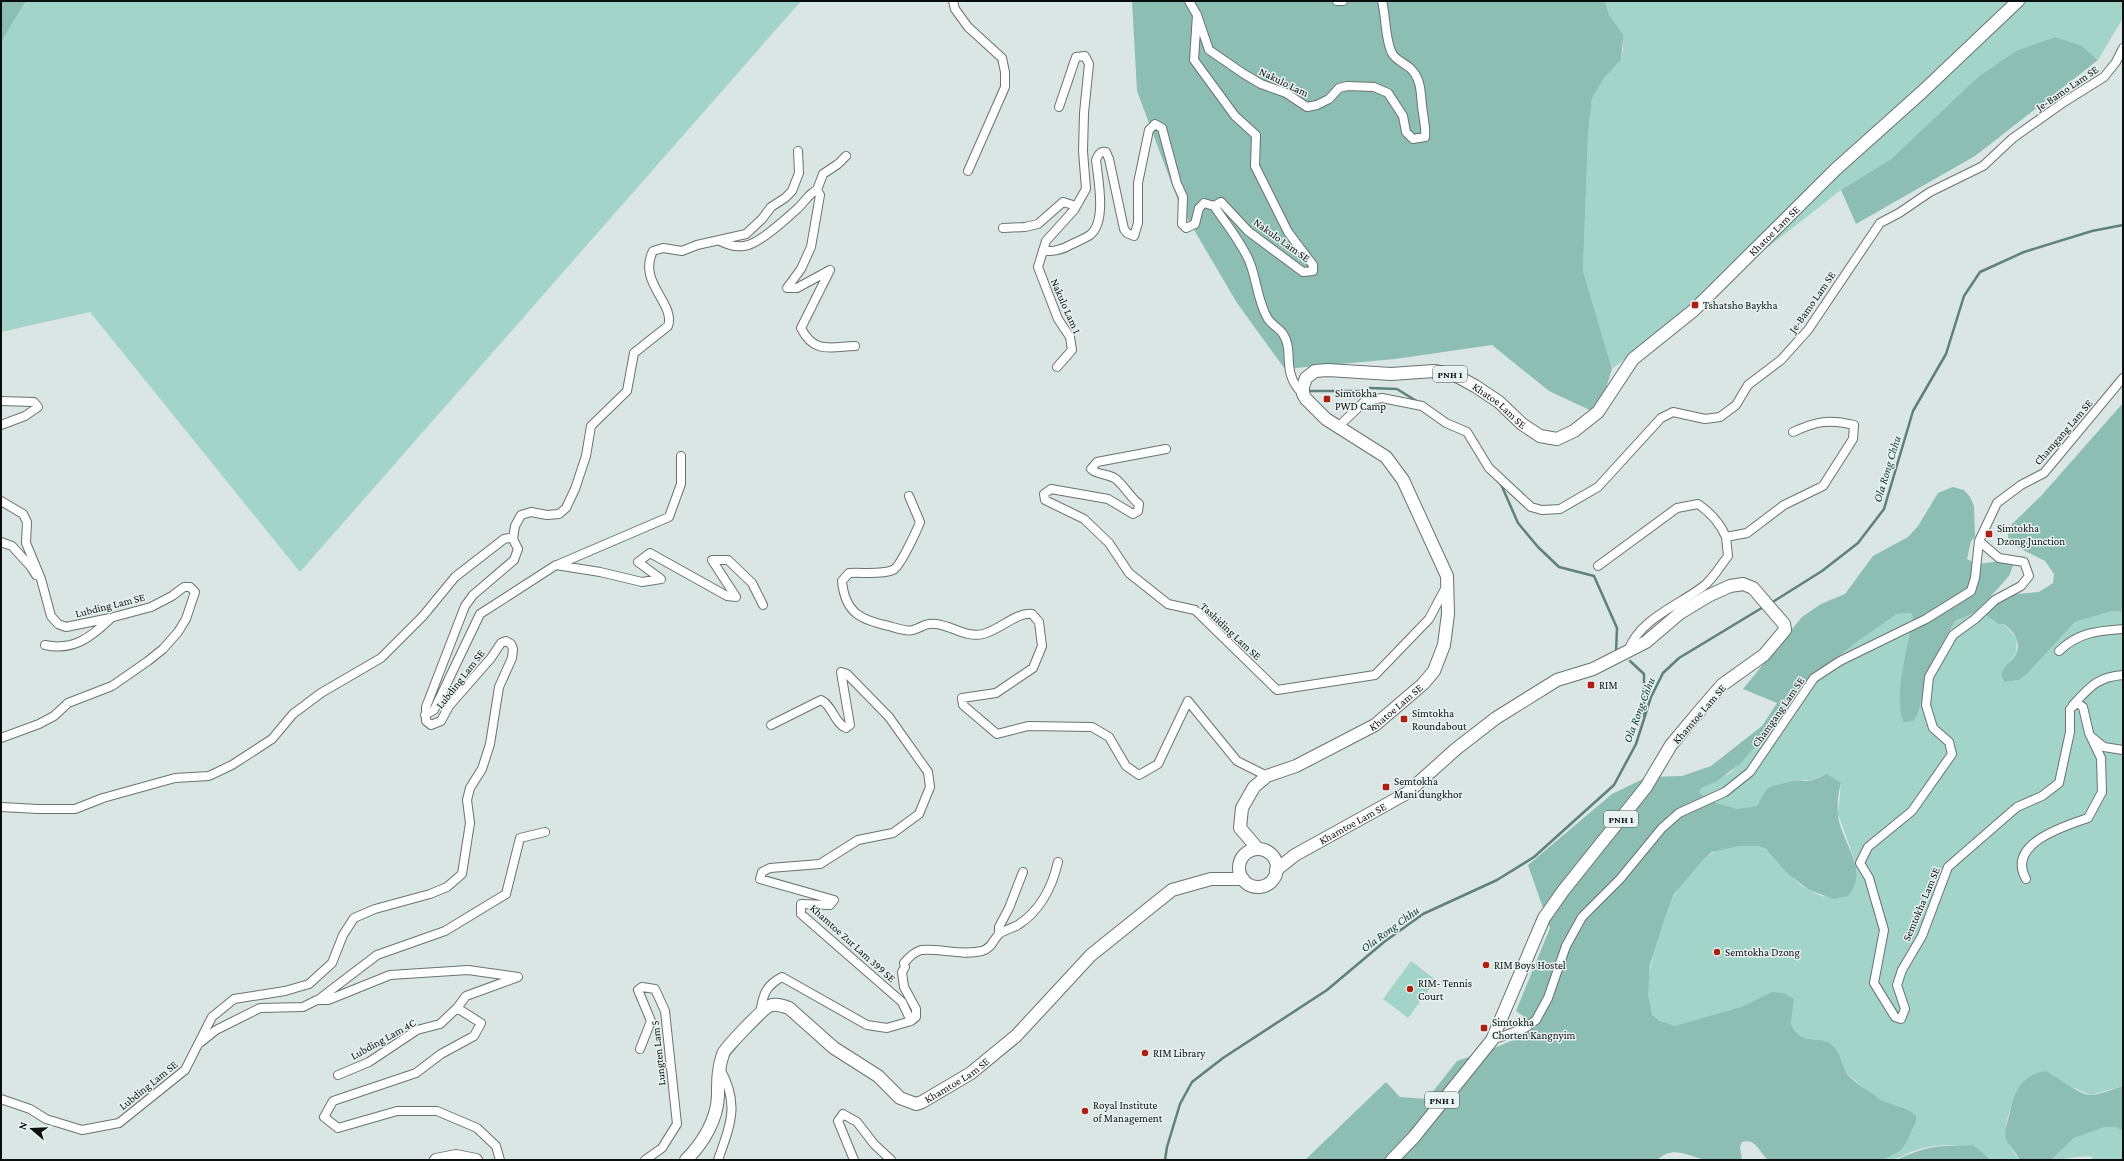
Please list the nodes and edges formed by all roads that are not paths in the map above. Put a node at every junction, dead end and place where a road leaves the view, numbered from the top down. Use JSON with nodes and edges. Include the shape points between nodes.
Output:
{"nodes":[{"id":1,"x":953,"y":1,"type":"edge"},
{"id":2,"x":1189,"y":1,"type":"edge"},
{"id":3,"x":1337,"y":1,"type":"edge"},
{"id":4,"x":1343,"y":1,"type":"edge"},
{"id":5,"x":1382,"y":1,"type":"edge"},
{"id":6,"x":2018,"y":1,"type":"edge"},
{"id":7,"x":1197,"y":15,"type":"junction"},
{"id":8,"x":2123,"y":48,"type":"edge"},
{"id":9,"x":1059,"y":107,"type":"dead end"},
{"id":10,"x":798,"y":151,"type":"dead end"},
{"id":11,"x":846,"y":156,"type":"dead end"},
{"id":12,"x":968,"y":171,"type":"dead end"},
{"id":13,"x":817,"y":190,"type":"junction"},
{"id":14,"x":1214,"y":206,"type":"junction"},
{"id":15,"x":1074,"y":210,"type":"junction"},
{"id":16,"x":1003,"y":228,"type":"dead end"},
{"id":17,"x":719,"y":240,"type":"junction"},
{"id":18,"x":1044,"y":250,"type":"junction"},
{"id":19,"x":855,"y":346,"type":"dead end"},
{"id":20,"x":1058,"y":367,"type":"dead end"},
{"id":21,"x":2123,"y":378,"type":"edge"},
{"id":22,"x":1303,"y":394,"type":"junction"},
{"id":23,"x":1,"y":401,"type":"edge"},
{"id":24,"x":1,"y":425,"type":"edge"},
{"id":25,"x":1338,"y":426,"type":"junction"},
{"id":26,"x":1794,"y":432,"type":"dead end"},
{"id":27,"x":1166,"y":449,"type":"dead end"},
{"id":28,"x":681,"y":456,"type":"dead end"},
{"id":29,"x":910,"y":496,"type":"dead end"},
{"id":30,"x":1,"y":501,"type":"edge"},
{"id":31,"x":1726,"y":537,"type":"junction"},
{"id":32,"x":513,"y":539,"type":"junction"},
{"id":33,"x":1979,"y":541,"type":"junction"},
{"id":34,"x":1,"y":542,"type":"edge"},
{"id":35,"x":556,"y":565,"type":"junction"},
{"id":36,"x":1598,"y":566,"type":"dead end"},
{"id":37,"x":1447,"y":576,"type":"junction"},
{"id":38,"x":41,"y":579,"type":"junction"},
{"id":39,"x":764,"y":605,"type":"dead end"},
{"id":40,"x":110,"y":618,"type":"junction"},
{"id":41,"x":2123,"y":629,"type":"edge"},
{"id":42,"x":45,"y":645,"type":"dead end"},
{"id":43,"x":1628,"y":651,"type":"junction"},
{"id":44,"x":2059,"y":651,"type":"dead end"},
{"id":45,"x":2123,"y":675,"type":"edge"},
{"id":46,"x":2070,"y":709,"type":"junction"},
{"id":47,"x":425,"y":715,"type":"junction"},
{"id":48,"x":772,"y":725,"type":"dead end"},
{"id":49,"x":2089,"y":733,"type":"junction"},
{"id":50,"x":1,"y":738,"type":"edge"},
{"id":51,"x":2123,"y":750,"type":"edge"},
{"id":52,"x":1267,"y":776,"type":"junction"},
{"id":53,"x":1,"y":807,"type":"edge"},
{"id":54,"x":545,"y":832,"type":"dead end"},
{"id":55,"x":1243,"y":833,"type":"junction"},
{"id":56,"x":1258,"y":849,"type":"junction"},
{"id":57,"x":1295,"y":854,"type":"junction"},
{"id":58,"x":1243,"y":856,"type":"junction"},
{"id":59,"x":1273,"y":856,"type":"junction"},
{"id":60,"x":1058,"y":862,"type":"dead end"},
{"id":61,"x":1276,"y":870,"type":"junction"},
{"id":62,"x":1023,"y":872,"type":"dead end"},
{"id":63,"x":1241,"y":873,"type":"junction"},
{"id":64,"x":2026,"y":878,"type":"dead end"},
{"id":65,"x":999,"y":934,"type":"junction"},
{"id":66,"x":317,"y":1000,"type":"junction"},
{"id":67,"x":457,"y":1008,"type":"junction"},
{"id":68,"x":760,"y":1013,"type":"junction"},
{"id":69,"x":911,"y":1020,"type":"junction"},
{"id":70,"x":1492,"y":1040,"type":"junction"},
{"id":71,"x":199,"y":1044,"type":"junction"},
{"id":72,"x":640,"y":1048,"type":"dead end"},
{"id":73,"x":720,"y":1067,"type":"junction"},
{"id":74,"x":338,"y":1075,"type":"dead end"},
{"id":75,"x":1,"y":1099,"type":"edge"},
{"id":76,"x":436,"y":1160,"type":"edge"},
{"id":77,"x":476,"y":1160,"type":"edge"},
{"id":78,"x":500,"y":1160,"type":"edge"},
{"id":79,"x":645,"y":1160,"type":"edge"},
{"id":80,"x":686,"y":1160,"type":"edge"},
{"id":81,"x":718,"y":1160,"type":"edge"},
{"id":82,"x":854,"y":1160,"type":"edge"},
{"id":83,"x":891,"y":1160,"type":"edge"},
{"id":84,"x":1392,"y":1160,"type":"edge"}],
"edges":[{"from":1,"to":12,"type":"street","via":[[955,9],[968,27],[1002,58],[1005,72],[1004,87]]},
{"from":2,"to":7,"type":"street"},
{"from":3,"to":4,"type":"street"},
{"from":5,"to":7,"type":"street","name":"Nakulo Lam","via":[[1392,54],[1411,69],[1421,87],[1426,124],[1425,137],[1413,139],[1406,132],[1403,116],[1388,93],[1374,87],[1339,88],[1329,98],[1307,107],[1286,93],[1261,84],[1209,50]]},
{"from":6,"to":22,"type":"main road","name":"Khatoe Lam SE","number":"PNH 1","via":[[1836,169],[1694,310],[1633,359],[1598,412],[1574,431],[1557,439],[1540,436],[1475,386],[1455,375],[1434,370],[1391,374],[1315,371],[1306,378]]},
{"from":7,"to":14,"type":"street","name":"Nakulo Lam SE","via":[[1194,60],[1235,116],[1256,135],[1255,166],[1288,232],[1313,265],[1313,271],[1303,272],[1248,230],[1221,202]]},
{"from":8,"to":25,"type":"street","name":"Je-Bamo Lam SE","via":[[2104,77],[2013,138],[1983,166],[1930,192],[1880,223],[1808,330],[1781,360],[1748,385],[1736,405],[1720,417],[1705,419],[1673,412],[1661,418],[1598,487],[1560,509],[1542,510],[1531,507],[1489,468],[1467,432],[1446,423],[1422,406],[1382,398],[1365,401]]},
{"from":9,"to":15,"type":"street","name":"Nakulo Lam 1","via":[[1076,57],[1085,56],[1088,64],[1083,151],[1086,189]]},
{"from":10,"to":17,"type":"street","via":[[798,173],[792,191],[771,207],[746,234]]},
{"from":11,"to":13,"type":"street","via":[[824,174]]},
{"from":13,"to":17,"type":"street","via":[[755,243],[732,246]]},
{"from":13,"to":19,"type":"street","via":[[820,195],[811,247],[801,269],[787,288],[797,288],[830,270],[801,328],[807,339],[821,348]]},
{"from":14,"to":18,"type":"street","via":[[1204,203],[1199,208],[1195,224],[1186,228],[1182,224],[1183,197],[1162,128],[1154,124],[1149,130],[1138,183],[1138,223],[1134,236],[1124,229],[1109,159],[1106,152],[1103,152],[1099,153],[1096,160],[1100,216],[1097,225],[1089,236],[1067,247],[1047,252]]},
{"from":14,"to":22,"type":"street","via":[[1250,262],[1268,319],[1283,334],[1287,344],[1288,370]]},
{"from":15,"to":16,"type":"street","via":[[1073,205],[1064,202],[1038,224]]},
{"from":15,"to":18,"type":"street","name":"Nakulo Lam 1","via":[[1046,241]]},
{"from":17,"to":32,"type":"street","via":[[682,251],[663,248],[653,251],[649,264],[650,277],[669,316],[668,326],[634,353],[627,391],[591,426],[586,456],[566,508],[559,514],[531,512],[520,515]]},
{"from":18,"to":20,"type":"street","name":"Nakulo Lam 1","via":[[1038,267],[1058,319],[1070,337],[1072,350]]},
{"from":21,"to":33,"type":"street","name":"Chamgang Lam SE","via":[[2044,473],[2021,485],[1996,503]]},
{"from":22,"to":25,"type":"main road","name":"Khatoe Lam SE","via":[[1317,410]]},
{"from":23,"to":24,"type":"street","via":[[34,402],[38,407],[25,416]]},
{"from":25,"to":37,"type":"main road","name":"Khatoe Lam SE","via":[[1386,457],[1403,480]]},
{"from":26,"to":31,"type":"street","via":[[1814,422],[1836,421],[1854,425],[1853,439],[1823,486],[1784,505],[1747,533]]},
{"from":27,"to":37,"type":"street","name":"Tashiding Lam SE","via":[[1097,462],[1091,469],[1095,473],[1116,479],[1139,504],[1138,511],[1133,514],[1108,499],[1052,489],[1044,494],[1045,500],[1084,519],[1109,543],[1129,573],[1168,604],[1195,610],[1277,690],[1375,675],[1428,619],[1446,588]]},
{"from":28,"to":35,"type":"street","via":[[681,484],[669,517]]},
{"from":29,"to":52,"type":"street","via":[[920,522],[897,566],[884,572],[849,573],[842,581],[843,595],[850,609],[860,617],[903,630],[913,630],[924,624],[937,624],[970,635],[983,634],[1025,613],[1032,614],[1039,622],[1042,646],[1034,668],[996,693],[962,698],[963,705],[997,734],[1028,726],[1092,727],[1109,736],[1126,766],[1139,775],[1158,764],[1188,701],[1237,761]]},
{"from":30,"to":38,"type":"street","name":"Lubding Lam SE","via":[[23,514],[27,522],[26,543]]},
{"from":31,"to":36,"type":"street","via":[[1722,527],[1698,504],[1677,508]]},
{"from":31,"to":43,"type":"street","via":[[1728,556],[1706,584],[1648,624],[1631,643]]},
{"from":32,"to":47,"type":"street","name":"Lubding Lam SE","via":[[518,550],[514,560],[473,595],[465,606]]},
{"from":32,"to":53,"type":"street","via":[[504,539],[455,577],[381,658],[321,693],[293,714],[272,739],[232,765],[209,776],[175,778],[103,798],[75,809]]},
{"from":33,"to":46,"type":"street","name":"Semtokha Lam SE","via":[[1999,558],[2024,562],[2029,576],[2021,586],[1995,600],[1953,635],[1929,677],[1926,705],[1933,728],[1949,742],[1952,754],[1912,811],[1868,847],[1860,863],[1869,878],[1884,930],[1874,983],[1895,1017],[1901,1019],[1905,1009],[1897,985],[1902,970],[1922,936],[1948,867],[2017,807],[2042,796],[2059,783],[2070,732]]},
{"from":33,"to":70,"type":"street","name":"Chamgang Lam SE","via":[[1971,591],[1926,619],[1840,661],[1814,678],[1750,772],[1725,792],[1679,813],[1662,828],[1620,879],[1582,917],[1566,946],[1548,998],[1536,1020],[1525,1028]]},
{"from":34,"to":38,"type":"street","via":[[12,546]]},
{"from":35,"to":39,"type":"street","via":[[642,582],[661,579],[638,562],[650,553],[727,596],[736,597],[712,560],[728,560],[752,584]]},
{"from":35,"to":47,"type":"street","via":[[480,614],[434,710]]},
{"from":37,"to":52,"type":"main road","name":"Khatoe Lam SE","via":[[1448,614],[1444,645],[1434,671],[1423,684],[1375,725],[1296,766]]},
{"from":38,"to":40,"type":"street","name":"Lubding Lam SE","via":[[51,616],[58,624],[66,627]]},
{"from":40,"to":42,"type":"street","via":[[81,642],[59,648]]},
{"from":40,"to":50,"type":"street","name":"Lubding Lam SE","via":[[151,607],[184,587],[190,587],[195,592],[186,619],[178,632],[148,661],[112,686],[68,703],[54,716],[39,724]]},
{"from":41,"to":44,"type":"street","via":[[2091,632],[2069,641]]},
{"from":43,"to":57,"type":"main road","name":"Khamtoe Lam SE","number":"PNH 1","via":[[1594,669],[1558,680],[1496,718],[1456,749],[1407,793]]},
{"from":43,"to":70,"type":"main road","name":"Khamtoe Lam SE","number":"PNH 1","via":[[1646,642],[1680,613],[1708,596],[1730,586],[1743,584],[1753,588],[1784,624],[1785,630],[1764,655],[1722,685],[1693,718],[1671,745],[1646,787],[1563,891],[1544,918]]},
{"from":45,"to":46,"type":"street","via":[[2107,676],[2090,687]]},
{"from":46,"to":49,"type":"street","via":[[2077,703],[2083,707]]},
{"from":47,"to":71,"type":"street","name":"Lubding Lam SE","via":[[426,721],[432,725],[441,721],[449,706],[491,658],[501,642],[511,644],[512,658],[499,687],[490,744],[467,800],[470,823],[462,874],[447,887],[436,892],[375,909],[354,918],[343,935],[332,963],[322,974],[309,984],[285,991],[234,999],[212,1017]]},
{"from":48,"to":69,"type":"street","name":"Khamtoe Zur Lam 399 SE","via":[[821,700],[828,703],[841,726],[846,728],[850,725],[841,672],[847,674],[889,717],[928,772],[930,787],[919,814],[892,833],[858,840],[820,864],[770,868],[762,872],[760,879],[834,900],[830,905],[801,904],[801,914],[902,1002]]},
{"from":49,"to":51,"type":"street","via":[[2104,747]]},
{"from":49,"to":64,"type":"street","via":[[2101,758],[2102,792],[2088,818],[2056,829],[2032,845],[2021,862],[2021,870]]},
{"from":52,"to":55,"type":"main road","name":"Khatoe Lam SE","via":[[1254,787],[1242,808],[1240,828]]},
{"from":54,"to":66,"type":"street","via":[[520,838],[506,894],[445,931],[377,954]]},
{"from":55,"to":56,"type":"main road"},
{"from":55,"to":58,"type":"main road","name":"Khatoe Lam SE"},
{"from":56,"to":58,"type":"main road"},
{"from":56,"to":59,"type":"main road"},
{"from":57,"to":59,"type":"main road","name":"Khamtoe Lam SE","number":"PNH 1"},
{"from":57,"to":61,"type":"main road","name":"Khamtoe Lam SE","number":"PNH 1"},
{"from":58,"to":63,"type":"main road"},
{"from":59,"to":61,"type":"main road"},
{"from":60,"to":65,"type":"street","via":[[1054,879],[1041,905],[1028,918]]},
{"from":61,"to":63,"type":"main road","via":[[1273,880],[1265,885],[1250,885]]},
{"from":62,"to":65,"type":"street","via":[[999,927]]},
{"from":63,"to":68,"type":"main road","name":"Khamtoe Lam SE","via":[[1172,890],[1091,955],[1016,1036],[971,1074],[916,1104],[900,1098],[878,1076],[834,1048],[789,1008],[769,1006]]},
{"from":65,"to":69,"type":"street","via":[[992,946],[984,951],[961,954],[920,950],[910,956],[904,963],[906,967],[902,972],[904,987],[916,1009],[916,1017]]},
{"from":66,"to":67,"type":"street","name":"Lubding Lam 4C","via":[[328,1000],[390,975],[468,970],[518,977],[466,996]]},
{"from":66,"to":71,"type":"street","via":[[304,1007],[260,1008],[216,1030]]},
{"from":67,"to":74,"type":"street","name":"Lubding Lam 4C","via":[[440,1024],[417,1030],[369,1062]]},
{"from":67,"to":78,"type":"street","via":[[481,1023],[474,1036],[441,1054],[416,1073],[333,1101],[324,1117],[338,1128],[397,1111],[437,1111],[477,1128],[496,1146]]},
{"from":68,"to":69,"type":"street","via":[[762,999],[770,984],[782,977],[867,1025],[887,1028]]},
{"from":68,"to":73,"type":"main road","name":"Khamtoe Lam SE","via":[[738,1038],[728,1044],[723,1052]]},
{"from":70,"to":84,"type":"main road","name":"Khamtoe Lam SE","number":"PNH 1","via":[[1414,1137]]},
{"from":71,"to":75,"type":"street","name":"Lubding Lam SE","via":[[186,1070],[119,1123],[82,1130],[46,1119],[30,1109]]},
{"from":72,"to":79,"type":"street","name":"Lungten Lam 5","via":[[651,1021],[640,998],[638,990],[642,987],[655,989],[665,1011],[677,1124],[662,1148]]},
{"from":73,"to":80,"type":"main road","name":"Khamtoe Lam SE","via":[[714,1118]]},
{"from":73,"to":81,"type":"street","via":[[729,1086],[733,1105],[731,1123]]},
{"from":76,"to":77,"type":"main road","via":[[456,1156]]},
{"from":82,"to":83,"type":"street","via":[[838,1121],[843,1114],[857,1122],[874,1144]]}]}
